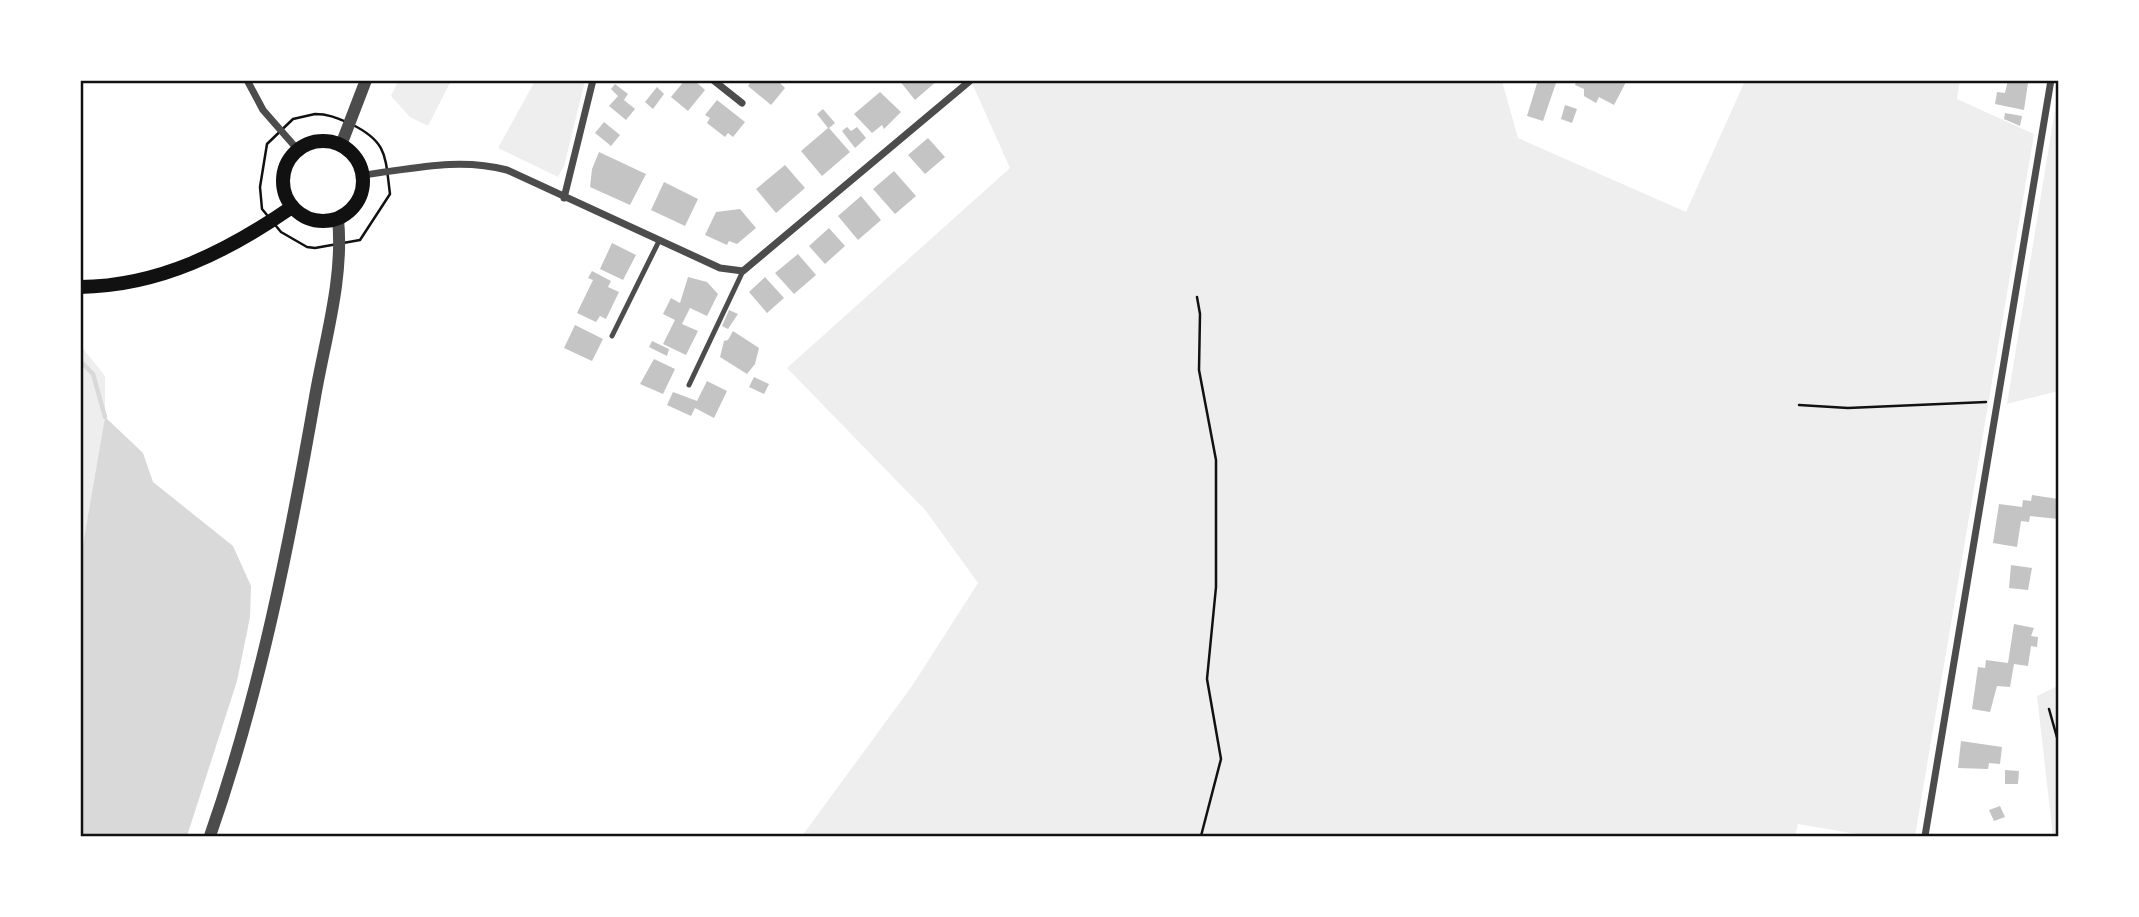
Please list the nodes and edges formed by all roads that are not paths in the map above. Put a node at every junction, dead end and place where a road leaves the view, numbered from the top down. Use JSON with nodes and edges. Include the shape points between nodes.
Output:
{"nodes":[{"id":1,"x":247,"y":80,"type":"edge"},
{"id":2,"x":366,"y":80,"type":"edge"},
{"id":3,"x":593,"y":80,"type":"edge"},
{"id":4,"x":713,"y":80,"type":"edge"},
{"id":5,"x":971,"y":80,"type":"edge"},
{"id":6,"x":2051,"y":80,"type":"edge"},
{"id":7,"x":742,"y":103,"type":"dead end"},
{"id":8,"x":341,"y":145,"type":"junction"},
{"id":9,"x":298,"y":149,"type":"junction"},
{"id":10,"x":363,"y":175,"type":"junction"},
{"id":11,"x":564,"y":198,"type":"junction"},
{"id":12,"x":292,"y":207,"type":"junction"},
{"id":13,"x":338,"y":219,"type":"junction"},
{"id":14,"x":659,"y":240,"type":"junction"},
{"id":15,"x":743,"y":271,"type":"junction"},
{"id":16,"x":80,"y":287,"type":"edge"},
{"id":17,"x":612,"y":336,"type":"dead end"},
{"id":18,"x":689,"y":385,"type":"dead end"},
{"id":19,"x":211,"y":836,"type":"edge"},
{"id":20,"x":1925,"y":836,"type":"edge"}],
"edges":[{"from":1,"to":9,"type":"street","via":[[263,110]]},
{"from":2,"to":8,"type":"street"},
{"from":3,"to":11,"type":"street"},
{"from":4,"to":7,"type":"street"},
{"from":5,"to":15,"type":"street"},
{"from":6,"to":20,"type":"street"},
{"from":8,"to":9,"type":"main road","via":[[319,141]]},
{"from":8,"to":10,"type":"main road","via":[[359,163]]},
{"from":9,"to":12,"type":"main road","via":[[284,171],[283,184]]},
{"from":10,"to":11,"type":"street","via":[[460,162],[487,164]]},
{"from":10,"to":13,"type":"main road","via":[[358,201]]},
{"from":11,"to":14,"type":"street"},
{"from":12,"to":13,"type":"main road","via":[[313,220]]},
{"from":12,"to":16,"type":"main road","via":[[214,256],[128,283]]},
{"from":13,"to":19,"type":"street","via":[[334,293],[286,560],[245,728]]},
{"from":14,"to":15,"type":"street","via":[[720,268]]},
{"from":14,"to":17,"type":"lane"},
{"from":15,"to":18,"type":"lane"}]}
